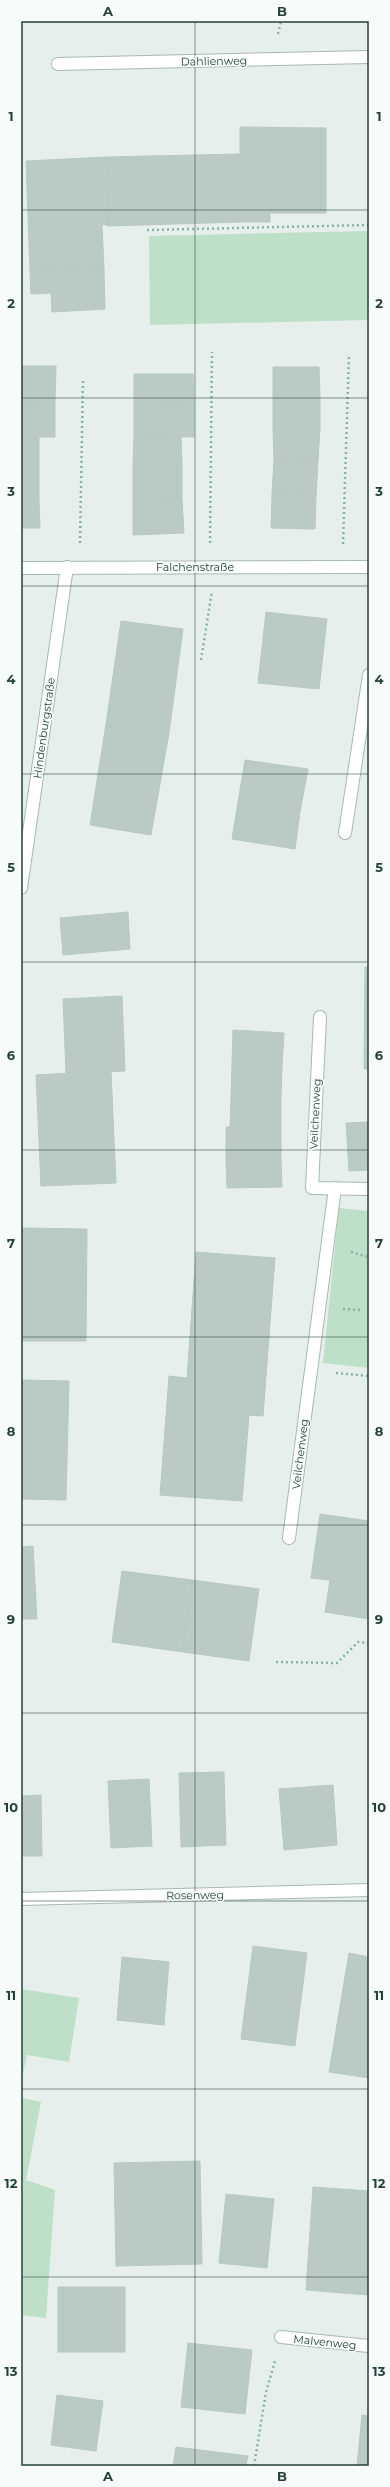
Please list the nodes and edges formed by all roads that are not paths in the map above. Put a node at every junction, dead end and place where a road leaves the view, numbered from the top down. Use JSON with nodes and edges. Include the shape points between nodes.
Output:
{"nodes":[{"id":1,"x":369,"y":57,"type":"edge"},
{"id":2,"x":58,"y":64,"type":"dead end"},
{"id":3,"x":369,"y":567,"type":"edge"},
{"id":4,"x":21,"y":568,"type":"edge"},
{"id":5,"x":67,"y":568,"type":"junction"},
{"id":6,"x":369,"y":675,"type":"edge"},
{"id":7,"x":345,"y":833,"type":"dead end"},
{"id":8,"x":21,"y":888,"type":"edge"},
{"id":9,"x":320,"y":1017,"type":"dead end"},
{"id":10,"x":335,"y":1188,"type":"junction"},
{"id":11,"x":369,"y":1189,"type":"edge"},
{"id":12,"x":289,"y":1538,"type":"dead end"},
{"id":13,"x":369,"y":1890,"type":"edge"},
{"id":14,"x":21,"y":1899,"type":"edge"},
{"id":15,"x":281,"y":2337,"type":"road end"},
{"id":16,"x":369,"y":2346,"type":"edge"}],
"edges":[{"from":1,"to":2,"type":"street","name":"Dahlienweg"},
{"from":3,"to":5,"type":"street","name":"Falchenstraße"},
{"from":4,"to":5,"type":"street","name":"Falchenstraße"},
{"from":5,"to":8,"type":"street","name":"Hindenburgstraße"},
{"from":6,"to":7,"type":"street"},
{"from":9,"to":10,"type":"street","name":"Veilchenweg","via":[[312,1188]]},
{"from":10,"to":11,"type":"street","name":"Veilchenweg"},
{"from":10,"to":12,"type":"street","name":"Veilchenweg"},
{"from":13,"to":14,"type":"street","name":"Rosenweg"},
{"from":15,"to":16,"type":"street","name":"Malvenweg"}]}
